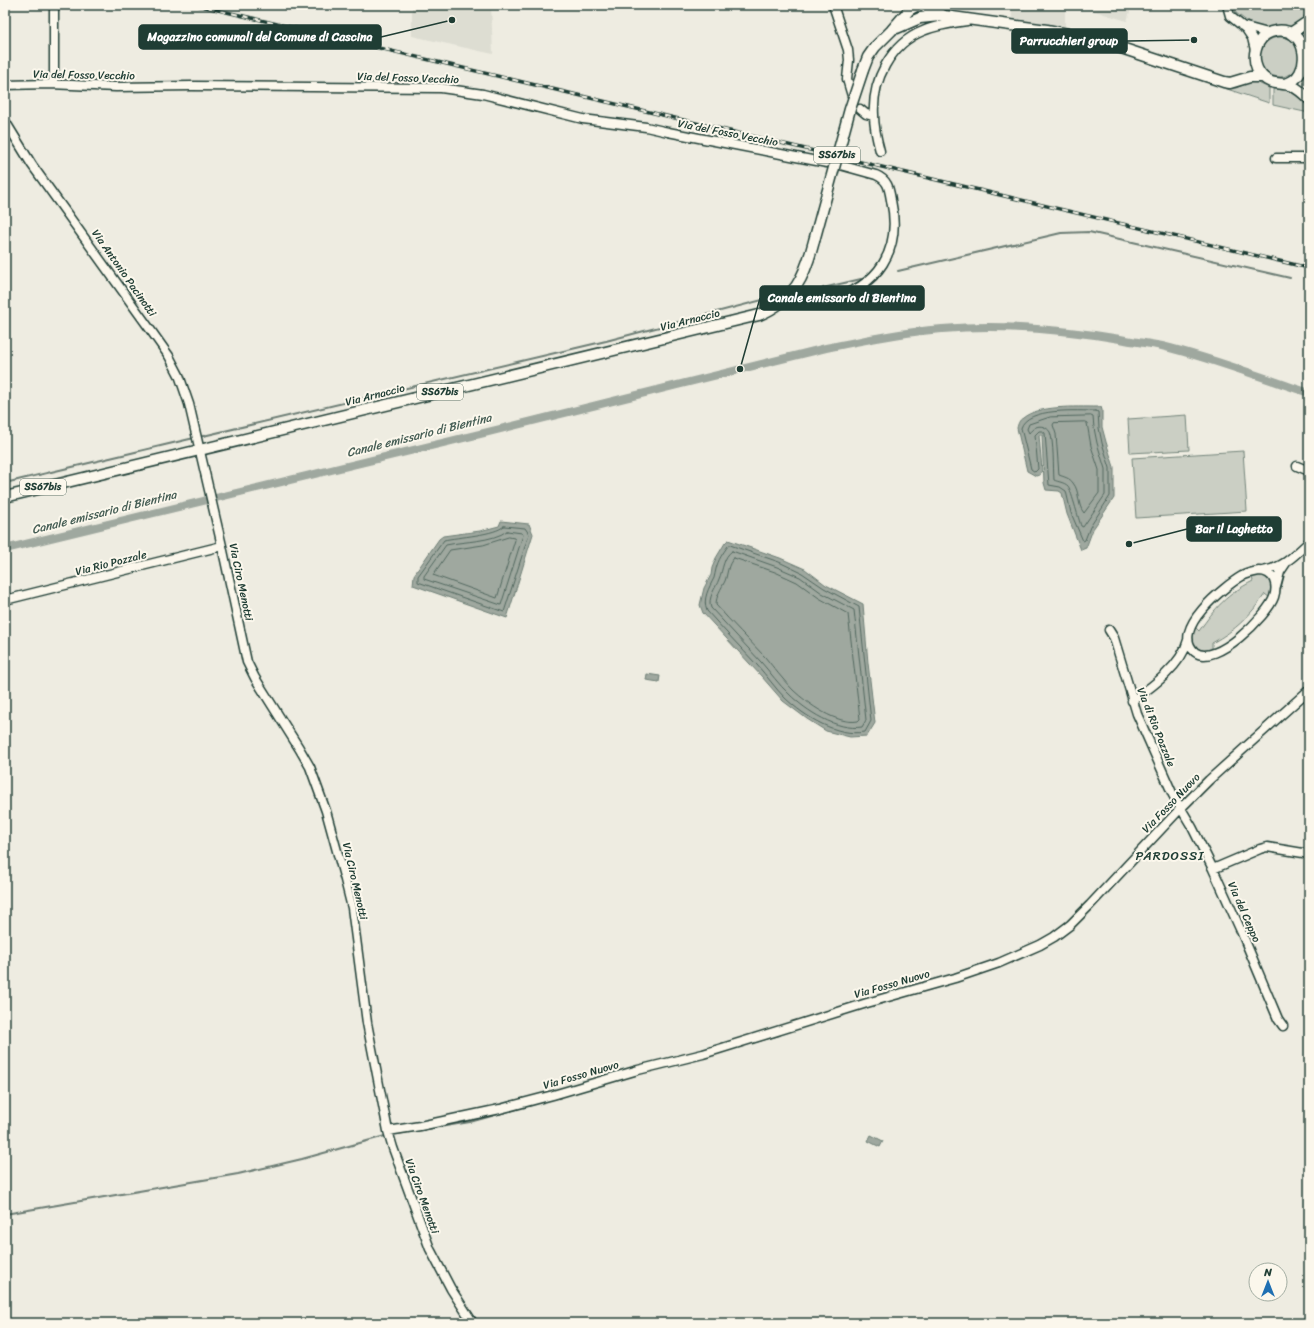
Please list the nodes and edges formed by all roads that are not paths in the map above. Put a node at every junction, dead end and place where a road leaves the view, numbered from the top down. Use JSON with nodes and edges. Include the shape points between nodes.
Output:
{"nodes":[{"id":1,"x":54,"y":5,"type":"edge"},
{"id":2,"x":833,"y":5,"type":"edge"},
{"id":3,"x":902,"y":5,"type":"edge"},
{"id":4,"x":921,"y":5,"type":"edge"},
{"id":5,"x":1227,"y":5,"type":"edge"},
{"id":6,"x":945,"y":16,"type":"junction"},
{"id":7,"x":974,"y":21,"type":"junction"},
{"id":8,"x":1309,"y":21,"type":"edge"},
{"id":9,"x":903,"y":22,"type":"junction"},
{"id":10,"x":1242,"y":26,"type":"junction"},
{"id":11,"x":1268,"y":33,"type":"junction"},
{"id":12,"x":1291,"y":33,"type":"junction"},
{"id":13,"x":1309,"y":37,"type":"edge"},
{"id":14,"x":1255,"y":50,"type":"junction"},
{"id":15,"x":1306,"y":52,"type":"junction"},
{"id":16,"x":1254,"y":61,"type":"junction"},
{"id":17,"x":1303,"y":70,"type":"junction"},
{"id":18,"x":1263,"y":77,"type":"junction"},
{"id":19,"x":1214,"y":79,"type":"junction"},
{"id":20,"x":50,"y":84,"type":"junction"},
{"id":21,"x":1284,"y":84,"type":"junction"},
{"id":22,"x":5,"y":85,"type":"edge"},
{"id":23,"x":1309,"y":93,"type":"edge"},
{"id":24,"x":852,"y":96,"type":"dead end"},
{"id":25,"x":1309,"y":99,"type":"edge"},
{"id":26,"x":860,"y":109,"type":"dead end"},
{"id":27,"x":874,"y":116,"type":"junction"},
{"id":28,"x":5,"y":121,"type":"edge"},
{"id":29,"x":880,"y":152,"type":"dead end"},
{"id":30,"x":1276,"y":158,"type":"dead end"},
{"id":31,"x":1309,"y":158,"type":"edge"},
{"id":32,"x":828,"y":163,"type":"dead end"},
{"id":33,"x":840,"y":165,"type":"dead end"},
{"id":34,"x":792,"y":294,"type":"junction"},
{"id":35,"x":198,"y":441,"type":"junction"},
{"id":36,"x":1297,"y":466,"type":"dead end"},
{"id":37,"x":1309,"y":471,"type":"edge"},
{"id":38,"x":5,"y":497,"type":"edge"},
{"id":39,"x":1309,"y":542,"type":"edge"},
{"id":40,"x":222,"y":546,"type":"junction"},
{"id":41,"x":1286,"y":562,"type":"junction"},
{"id":42,"x":1264,"y":571,"type":"junction"},
{"id":43,"x":1276,"y":587,"type":"junction"},
{"id":44,"x":5,"y":600,"type":"edge"},
{"id":45,"x":1109,"y":630,"type":"dead end"},
{"id":46,"x":1189,"y":638,"type":"junction"},
{"id":47,"x":1198,"y":654,"type":"junction"},
{"id":48,"x":1177,"y":662,"type":"junction"},
{"id":49,"x":1309,"y":690,"type":"edge"},
{"id":50,"x":1132,"y":701,"type":"junction"},
{"id":51,"x":1181,"y":808,"type":"junction"},
{"id":52,"x":1309,"y":854,"type":"edge"},
{"id":53,"x":1213,"y":869,"type":"junction"},
{"id":54,"x":1283,"y":1026,"type":"dead end"},
{"id":55,"x":388,"y":1131,"type":"junction"},
{"id":56,"x":473,"y":1323,"type":"edge"}],
"edges":[{"from":1,"to":20,"type":"street","via":[[54,75]]},
{"from":2,"to":24,"type":"street","via":[[848,50],[847,79]]},
{"from":3,"to":9,"type":"main road"},
{"from":4,"to":6,"type":"main road"},
{"from":4,"to":9,"type":"main road","number":"SS67bis","via":[[915,15]]},
{"from":5,"to":10,"type":"street","via":[[1230,16]]},
{"from":6,"to":7,"type":"main road"},
{"from":6,"to":9,"type":"main road","name":"Via Arnaccio","number":"SS67bis"},
{"from":7,"to":19,"type":"main road","via":[[1094,39]]},
{"from":7,"to":27,"type":"street","via":[[929,28],[902,44],[892,55],[880,76],[874,100]]},
{"from":8,"to":12,"type":"main road"},
{"from":9,"to":34,"type":"main road","name":"Via Arnaccio","number":"SS67bis","bridge":true,"via":[[871,52],[863,70],[806,268]]},
{"from":10,"to":11,"type":"street"},
{"from":10,"to":14,"type":"street","via":[[1252,38]]},
{"from":11,"to":12,"type":"main road"},
{"from":11,"to":14,"type":"main road","via":[[1260,40]]},
{"from":12,"to":15,"type":"main road","via":[[1300,39]]},
{"from":13,"to":15,"type":"main road"},
{"from":14,"to":16,"type":"main road"},
{"from":15,"to":17,"type":"main road","via":[[1307,61]]},
{"from":16,"to":18,"type":"main road"},
{"from":16,"to":19,"type":"main road","via":[[1239,75]]},
{"from":17,"to":21,"type":"main road","via":[[1294,80]]},
{"from":17,"to":23,"type":"main road","via":[[1304,84]]},
{"from":18,"to":19,"type":"main road","via":[[1230,82]]},
{"from":18,"to":21,"type":"main road"},
{"from":20,"to":22,"type":"street","name":"Via del Fosso Vecchio"},
{"from":20,"to":32,"type":"street","name":"Via del Fosso Vecchio","via":[[116,87],[442,88],[484,94],[583,119],[646,126]]},
{"from":21,"to":25,"type":"main road","via":[[1296,88]]},
{"from":26,"to":27,"type":"street"},
{"from":27,"to":29,"type":"street"},
{"from":28,"to":35,"type":"street","name":"Via Antonio Pacinotti","via":[[32,165],[169,356],[182,382]]},
{"from":30,"to":31,"type":"street"},
{"from":33,"to":34,"type":"street","via":[[882,178],[886,182],[894,218],[894,235],[889,251],[879,269],[858,289],[843,296],[808,302]]},
{"from":34,"to":35,"type":"main road","name":"Via Arnaccio","number":"SS67bis","via":[[771,310],[747,318]]},
{"from":35,"to":38,"type":"main road","name":"Via Arnaccio","number":"SS67bis"},
{"from":35,"to":40,"type":"street","name":"Via Ciro Menotti"},
{"from":36,"to":37,"type":"street"},
{"from":39,"to":41,"type":"street"},
{"from":40,"to":44,"type":"street","name":"Via Rio Pozzale"},
{"from":40,"to":55,"type":"street","name":"Via Ciro Menotti","via":[[250,669],[306,761],[328,818],[352,908],[367,1023]]},
{"from":41,"to":42,"type":"street"},
{"from":41,"to":43,"type":"street"},
{"from":42,"to":43,"type":"street","via":[[1272,576]]},
{"from":42,"to":46,"type":"street","via":[[1243,576],[1216,595],[1195,620]]},
{"from":43,"to":47,"type":"street","via":[[1270,605],[1249,630],[1212,654]]},
{"from":45,"to":50,"type":"street","name":"Via di Rio Pozzale","via":[[1114,638]]},
{"from":46,"to":47,"type":"street","via":[[1192,649]]},
{"from":46,"to":48,"type":"street"},
{"from":47,"to":48,"type":"street"},
{"from":48,"to":50,"type":"street","via":[[1148,690]]},
{"from":49,"to":51,"type":"street","name":"Via Fosso Nuovo"},
{"from":50,"to":51,"type":"street","name":"Via di Rio Pozzale"},
{"from":51,"to":53,"type":"street","name":"Via del Ceppo"},
{"from":51,"to":55,"type":"street","name":"Via Fosso Nuovo","via":[[1070,925],[1044,943],[1017,956],[955,978],[703,1054],[500,1108]]},
{"from":52,"to":53,"type":"street","via":[[1267,847]]},
{"from":53,"to":54,"type":"street","name":"Via del Ceppo"},
{"from":55,"to":56,"type":"street","name":"Via Ciro Menotti","via":[[430,1249],[458,1302]]}]}
